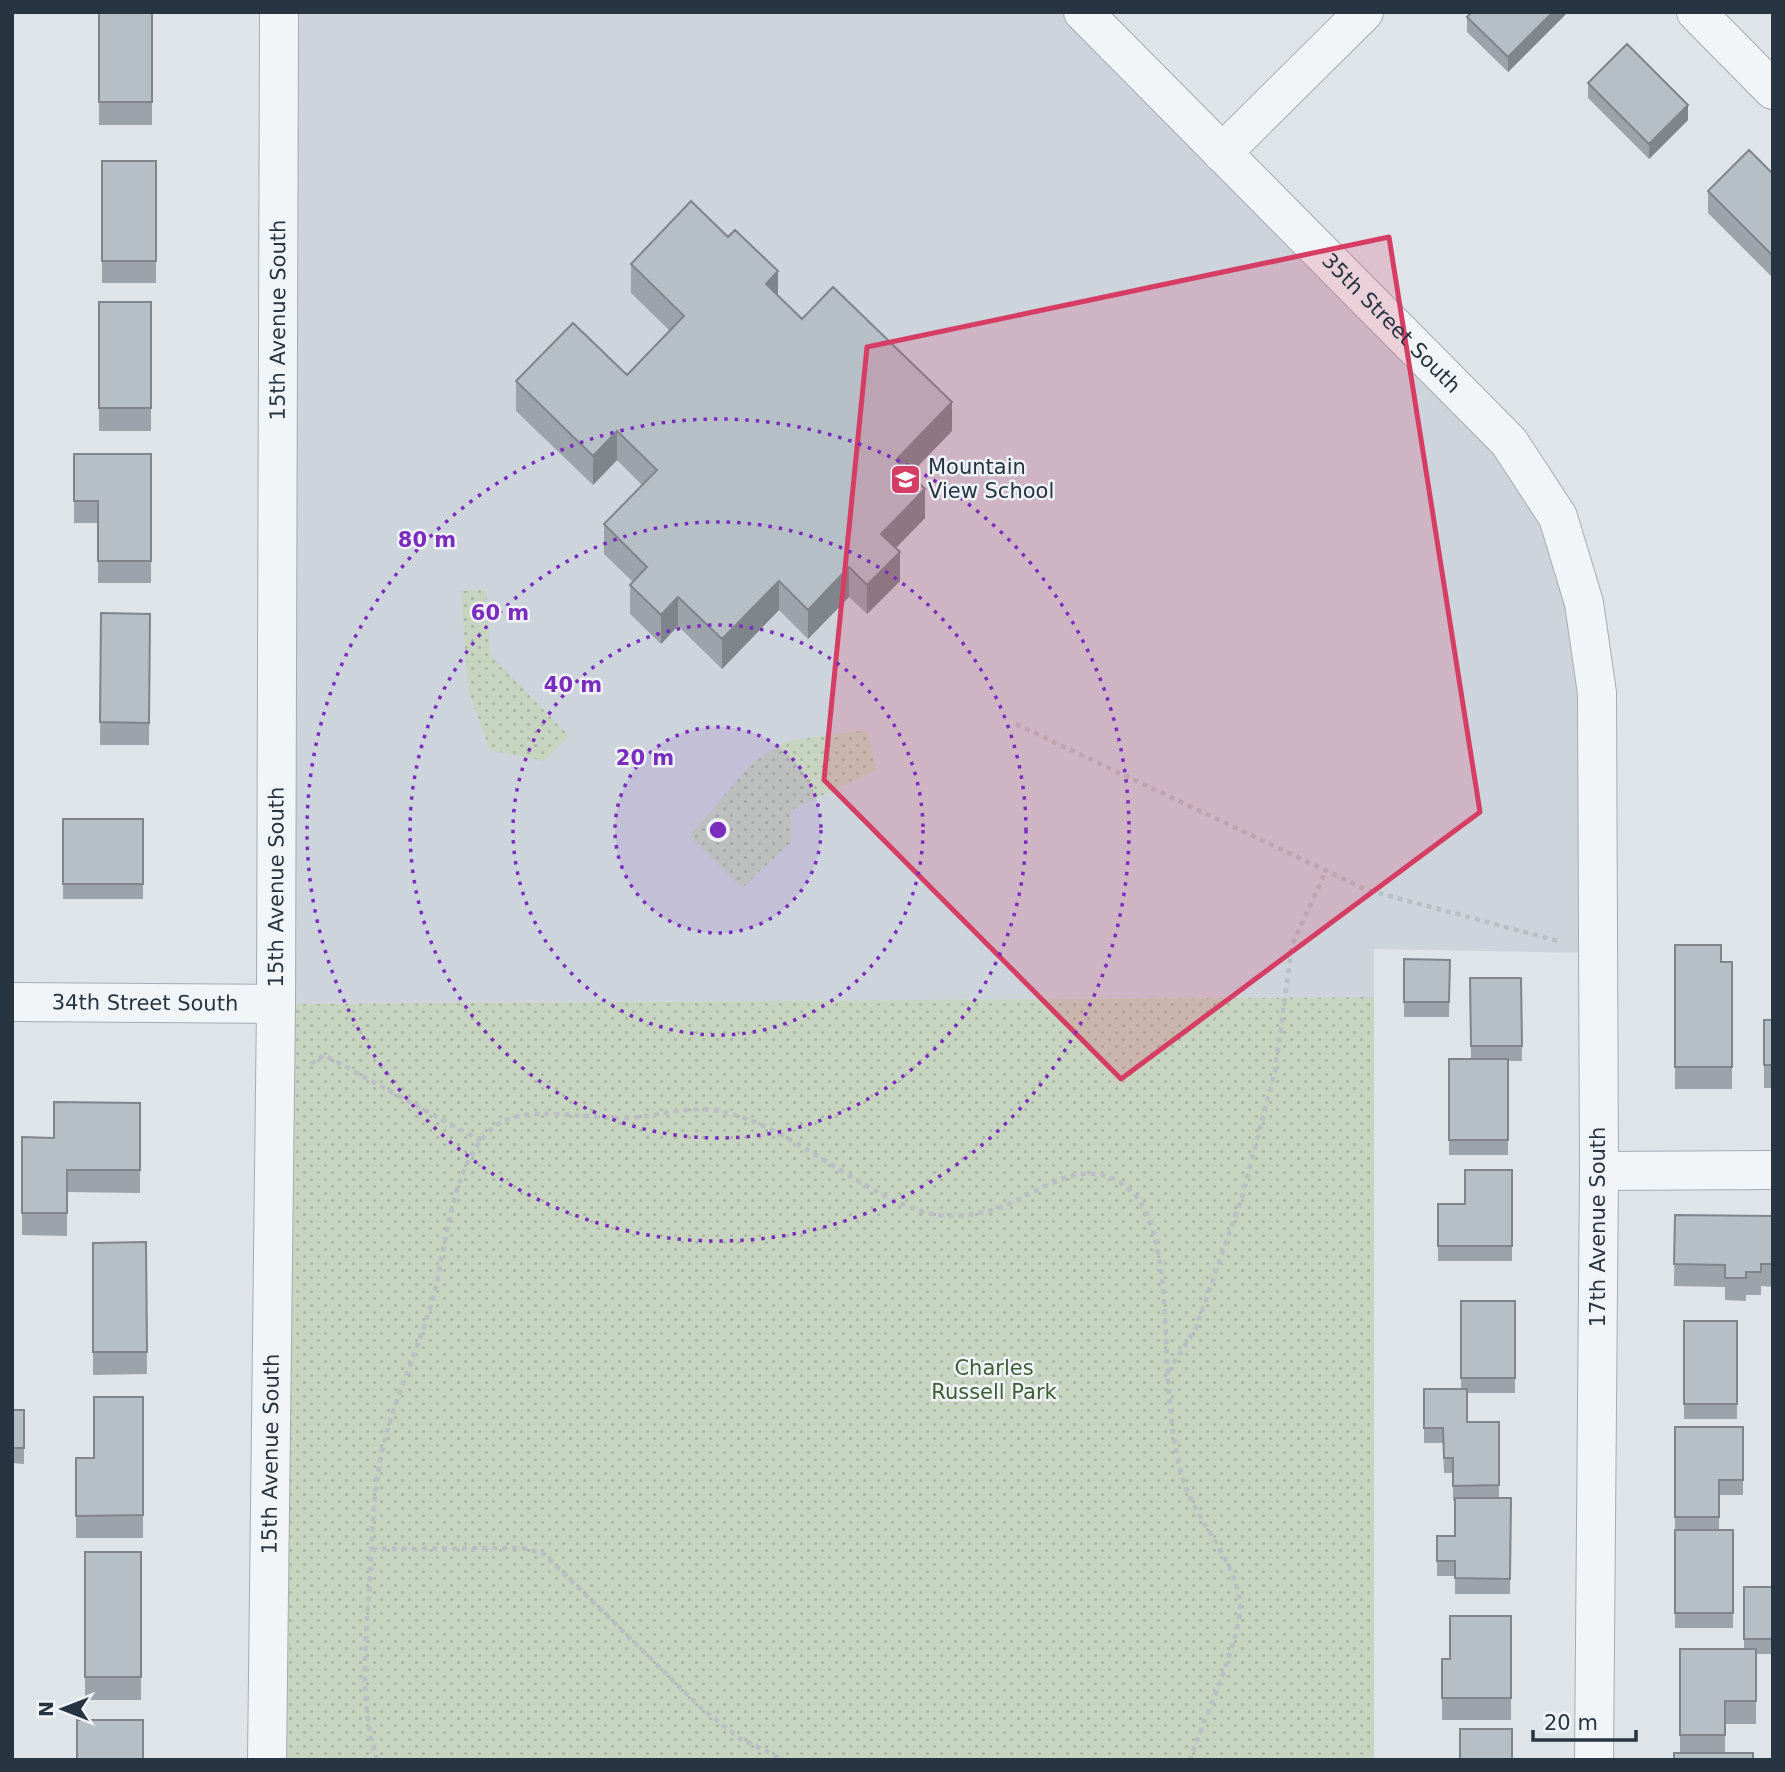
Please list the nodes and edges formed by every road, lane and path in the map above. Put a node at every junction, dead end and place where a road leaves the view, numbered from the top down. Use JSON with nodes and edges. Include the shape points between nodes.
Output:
{"nodes":[{"id":1,"x":279,"y":12,"type":"edge"},
{"id":2,"x":1083,"y":12,"type":"edge"},
{"id":3,"x":1364,"y":12,"type":"edge"},
{"id":4,"x":1696,"y":12,"type":"edge"},
{"id":5,"x":1773,"y":90,"type":"edge"},
{"id":6,"x":1222,"y":153,"type":"junction"},
{"id":7,"x":1597,"y":693,"type":"joint"},
{"id":8,"x":1016,"y":724,"type":"dead end"},
{"id":9,"x":1326,"y":871,"type":"junction"},
{"id":10,"x":1597,"y":953,"type":"junction"},
{"id":11,"x":12,"y":1002,"type":"edge"},
{"id":12,"x":276,"y":1004,"type":"junction"},
{"id":13,"x":275,"y":1067,"type":"junction"},
{"id":14,"x":481,"y":1141,"type":"junction"},
{"id":15,"x":1773,"y":1170,"type":"edge"},
{"id":16,"x":1599,"y":1171,"type":"junction"},
{"id":17,"x":1168,"y":1373,"type":"junction"},
{"id":18,"x":372,"y":1549,"type":"junction"},
{"id":19,"x":267,"y":1760,"type":"edge"},
{"id":20,"x":377,"y":1760,"type":"edge"},
{"id":21,"x":784,"y":1760,"type":"edge"},
{"id":22,"x":1190,"y":1760,"type":"edge"},
{"id":23,"x":1594,"y":1760,"type":"edge"}],
"edges":[{"from":1,"to":12,"type":"street","name":"15th Avenue South"},
{"from":2,"to":6,"type":"street","name":"35th Street South"},
{"from":3,"to":6,"type":"street"},
{"from":4,"to":5,"type":"street"},
{"from":6,"to":7,"type":"street","name":"35th Street South","via":[[1508,442],[1558,517],[1584,603]]},
{"from":7,"to":10,"type":"street","name":"17th Avenue South"},
{"from":8,"to":9,"type":"path"},
{"from":9,"to":10,"type":"path","via":[[1390,898]]},
{"from":9,"to":17,"type":"path","via":[[1292,945],[1275,1070],[1242,1197],[1196,1328]]},
{"from":10,"to":16,"type":"street","name":"17th Avenue South"},
{"from":11,"to":12,"type":"street","name":"34th Street South"},
{"from":12,"to":13,"type":"street","name":"15th Avenue South"},
{"from":13,"to":14,"type":"path","via":[[310,1066],[324,1055]]},
{"from":13,"to":19,"type":"street","name":"15th Avenue South"},
{"from":14,"to":17,"type":"path","via":[[506,1120],[537,1115],[623,1119],[713,1110],[750,1119],[906,1204],[929,1213],[966,1216],[1003,1206],[1058,1178],[1080,1173],[1103,1175],[1125,1185],[1152,1222]]},
{"from":14,"to":18,"type":"path","via":[[461,1180],[445,1233],[435,1294],[380,1461]]},
{"from":15,"to":16,"type":"street"},
{"from":16,"to":23,"type":"street","name":"17th Avenue South"},
{"from":17,"to":22,"type":"path","via":[[1183,1479],[1228,1565],[1240,1604],[1237,1632]]},
{"from":18,"to":20,"type":"path","via":[[364,1684],[369,1735]]},
{"from":18,"to":21,"type":"path","via":[[522,1548],[543,1553],[699,1706],[739,1738]]}]}
